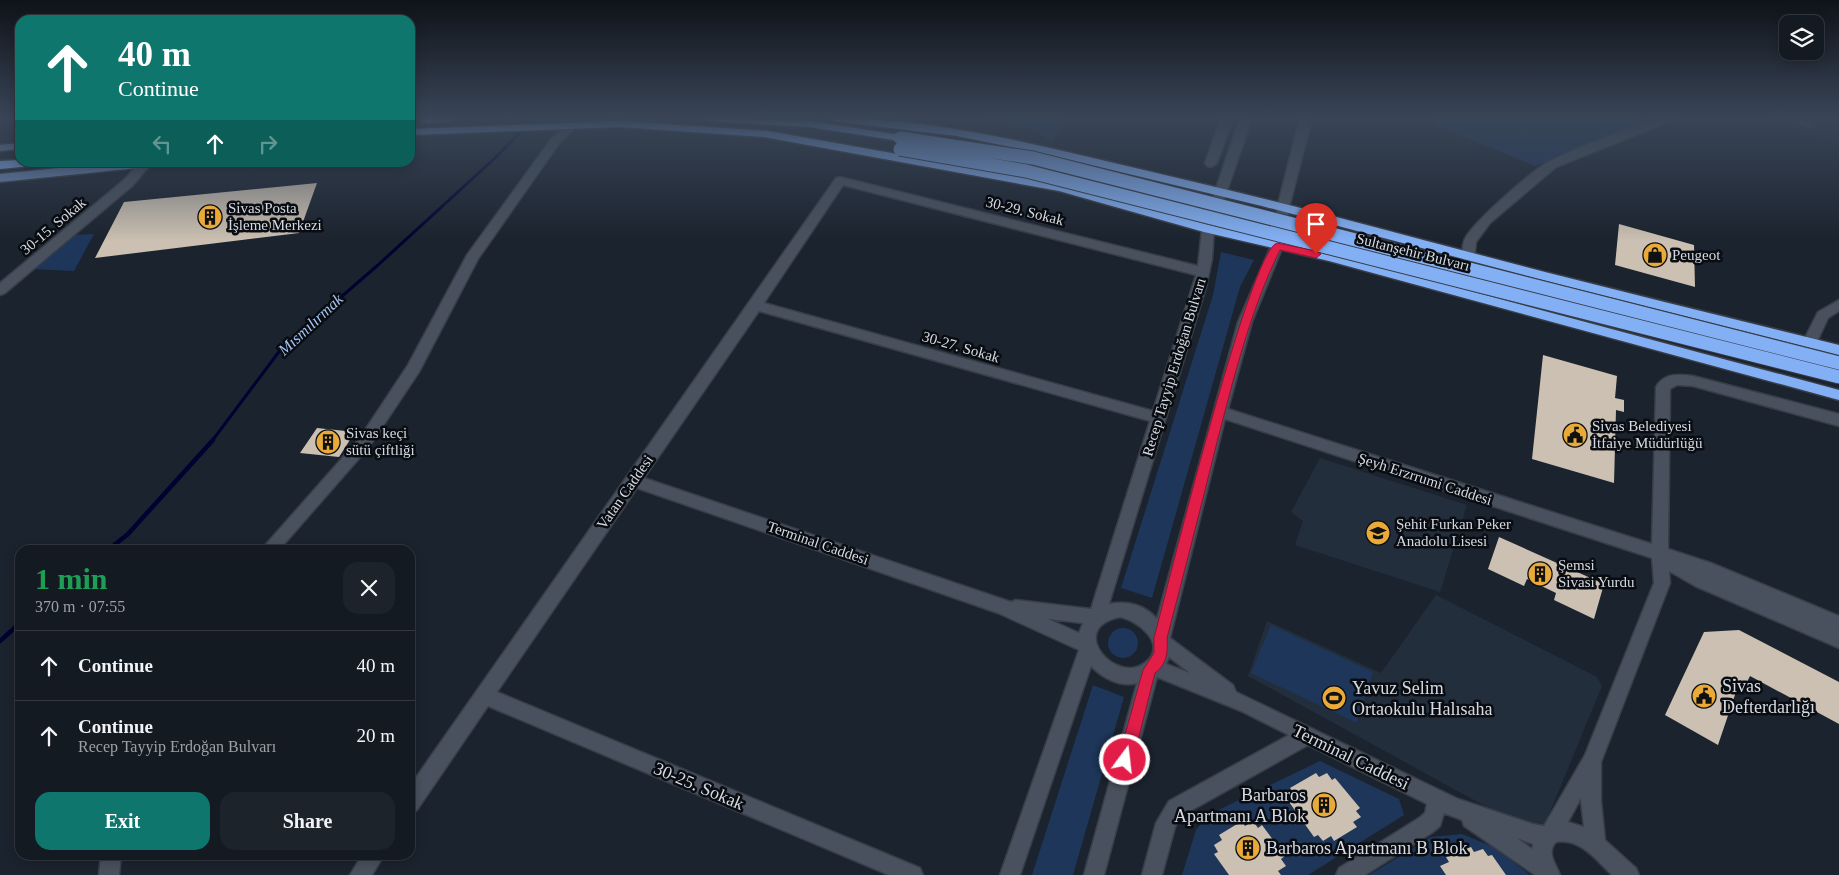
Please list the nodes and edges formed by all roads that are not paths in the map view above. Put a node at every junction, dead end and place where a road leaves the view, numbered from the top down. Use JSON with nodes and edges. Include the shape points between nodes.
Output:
{"nodes":[{"id":1,"x":543,"y":159,"type":"edge"},
{"id":2,"x":904,"y":159,"type":"edge"},
{"id":3,"x":971,"y":159,"type":"edge"},
{"id":4,"x":1037,"y":159,"type":"edge"},
{"id":5,"x":1072,"y":159,"type":"edge"},
{"id":6,"x":1212,"y":159,"type":"edge"},
{"id":7,"x":1232,"y":159,"type":"edge"},
{"id":8,"x":1296,"y":159,"type":"edge"},
{"id":9,"x":1564,"y":159,"type":"edge"},
{"id":10,"x":1211,"y":163,"type":"dead end"},
{"id":11,"x":20,"y":167,"type":"edge"},
{"id":12,"x":101,"y":167,"type":"edge"},
{"id":13,"x":146,"y":167,"type":"edge"},
{"id":14,"x":1,"y":175,"type":"edge"},
{"id":15,"x":840,"y":181,"type":"joint"},
{"id":16,"x":1220,"y":192,"type":"junction"},
{"id":17,"x":1284,"y":208,"type":"junction"},
{"id":18,"x":1208,"y":229,"type":"junction"},
{"id":19,"x":1277,"y":246,"type":"junction"},
{"id":20,"x":1469,"y":257,"type":"junction"},
{"id":21,"x":1203,"y":272,"type":"junction"},
{"id":22,"x":0,"y":290,"type":"edge"},
{"id":23,"x":756,"y":305,"type":"junction"},
{"id":24,"x":1839,"y":305,"type":"edge"},
{"id":25,"x":1810,"y":342,"type":"junction"},
{"id":26,"x":1839,"y":350,"type":"edge"},
{"id":27,"x":1839,"y":363,"type":"edge"},
{"id":28,"x":1839,"y":378,"type":"edge"},
{"id":29,"x":1839,"y":395,"type":"edge"},
{"id":30,"x":1220,"y":412,"type":"junction"},
{"id":31,"x":1158,"y":418,"type":"junction"},
{"id":32,"x":1839,"y":420,"type":"edge"},
{"id":33,"x":632,"y":480,"type":"junction"},
{"id":34,"x":273,"y":545,"type":"edge"},
{"id":35,"x":1660,"y":555,"type":"junction"},
{"id":36,"x":1002,"y":607,"type":"junction"},
{"id":37,"x":1097,"y":616,"type":"junction"},
{"id":38,"x":1839,"y":624,"type":"edge"},
{"id":39,"x":1161,"y":640,"type":"junction"},
{"id":40,"x":1839,"y":640,"type":"edge"},
{"id":41,"x":1088,"y":646,"type":"junction"},
{"id":42,"x":1151,"y":669,"type":"junction"},
{"id":43,"x":485,"y":696,"type":"junction"},
{"id":44,"x":1247,"y":705,"type":"junction"},
{"id":45,"x":1308,"y":735,"type":"junction"},
{"id":46,"x":1592,"y":761,"type":"junction"},
{"id":47,"x":415,"y":796,"type":"edge"},
{"id":48,"x":1446,"y":804,"type":"junction"},
{"id":49,"x":1549,"y":835,"type":"junction"},
{"id":50,"x":1605,"y":859,"type":"edge"},
{"id":51,"x":110,"y":860,"type":"edge"},
{"id":52,"x":370,"y":860,"type":"edge"},
{"id":53,"x":1549,"y":873,"type":"edge"},
{"id":54,"x":109,"y":875,"type":"edge"},
{"id":55,"x":360,"y":875,"type":"edge"},
{"id":56,"x":913,"y":875,"type":"edge"},
{"id":57,"x":1010,"y":875,"type":"edge"},
{"id":58,"x":1094,"y":875,"type":"edge"},
{"id":59,"x":1152,"y":875,"type":"edge"},
{"id":60,"x":1346,"y":875,"type":"edge"},
{"id":61,"x":1629,"y":875,"type":"edge"}],
"edges":[{"from":1,"to":34,"type":"street","via":[[472,258],[414,368],[364,443]]},
{"from":2,"to":18,"type":"highway","via":[[1060,187]]},
{"from":3,"to":28,"type":"highway","name":"Sultanşehir Bulvarı","bridge":true},
{"from":4,"to":27,"type":"highway","name":"Sultanşehir Bulvarı","bridge":true},
{"from":5,"to":16,"type":"highway"},
{"from":6,"to":10,"type":"street"},
{"from":7,"to":16,"type":"street","name":"Recep Tayyip Erdoğan Bulvarı"},
{"from":8,"to":17,"type":"street"},
{"from":9,"to":20,"type":"street","via":[[1552,164],[1486,220],[1470,241]]},
{"from":11,"to":14,"type":"highway"},
{"from":12,"to":14,"type":"main road"},
{"from":13,"to":22,"type":"street","name":"30-15. Sokak"},
{"from":15,"to":21,"type":"street","name":"30-29. Sokak"},
{"from":15,"to":23,"type":"street","name":"Vatan Caddesi"},
{"from":16,"to":17,"type":"highway"},
{"from":16,"to":18,"type":"street","name":"Recep Tayyip Erdoğan Bulvarı"},
{"from":17,"to":19,"type":"street"},
{"from":17,"to":20,"type":"highway"},
{"from":18,"to":19,"type":"highway"},
{"from":18,"to":21,"type":"street","name":"Recep Tayyip Erdoğan Bulvarı"},
{"from":19,"to":29,"type":"highway"},
{"from":19,"to":30,"type":"street","via":[[1245,322]]},
{"from":20,"to":25,"type":"highway"},
{"from":21,"to":31,"type":"street","name":"Recep Tayyip Erdoğan Bulvarı"},
{"from":23,"to":31,"type":"street","name":"30-27. Sokak"},
{"from":23,"to":33,"type":"street","name":"Vatan Caddesi"},
{"from":24,"to":25,"type":"street","via":[[1823,316]]},
{"from":25,"to":26,"type":"highway"},
{"from":30,"to":35,"type":"street","name":"Şeyh Erzrrumi Caddesi"},
{"from":30,"to":39,"type":"street"},
{"from":31,"to":37,"type":"street","name":"Recep Tayyip Erdoğan Bulvarı"},
{"from":32,"to":35,"type":"street","via":[[1693,381],[1675,379],[1663,387]]},
{"from":33,"to":36,"type":"street","name":"Terminal Caddesi"},
{"from":33,"to":43,"type":"street","name":"Vatan Caddesi"},
{"from":35,"to":38,"type":"street","name":"Şeyh Erzrrumi Caddesi","via":[[1705,568]]},
{"from":35,"to":40,"type":"street","name":"Şeyh Erzrrumi Caddesi","via":[[1701,581]]},
{"from":35,"to":46,"type":"street","via":[[1662,583]]},
{"from":36,"to":37,"type":"street","name":"Terminal Caddesi"},
{"from":36,"to":41,"type":"street","name":"Terminal Caddesi"},
{"from":37,"to":39,"type":"street","via":[[1115,609],[1133,611],[1149,620]]},
{"from":37,"to":41,"type":"street","via":[[1088,629]]},
{"from":39,"to":42,"type":"street","via":[[1161,654]]},
{"from":39,"to":44,"type":"street","name":"Terminal Caddesi"},
{"from":41,"to":42,"type":"street","via":[[1099,664],[1115,674],[1133,676]]},
{"from":41,"to":57,"type":"street"},
{"from":42,"to":44,"type":"street","name":"Terminal Caddesi"},
{"from":42,"to":58,"type":"street"},
{"from":43,"to":47,"type":"street","name":"Vatan Caddesi"},
{"from":43,"to":56,"type":"street","name":"30-25. Sokak"},
{"from":44,"to":45,"type":"street","name":"Terminal Caddesi"},
{"from":45,"to":48,"type":"street","name":"Terminal Caddesi"},
{"from":45,"to":59,"type":"street","via":[[1176,808],[1166,823]]},
{"from":46,"to":49,"type":"street"},
{"from":46,"to":50,"type":"street","via":[[1591,801]]},
{"from":48,"to":49,"type":"street","name":"Terminal Caddesi","via":[[1532,834]]},
{"from":48,"to":53,"type":"street","name":"Terminal Caddesi"},
{"from":48,"to":60,"type":"street","via":[[1426,824]]},
{"from":49,"to":50,"type":"street","name":"Terminal Caddesi","via":[[1572,832]]},
{"from":49,"to":53,"type":"street","name":"Terminal Caddesi","via":[[1541,852]]},
{"from":50,"to":61,"type":"street","name":"Terminal Caddesi"},
{"from":51,"to":54,"type":"street"},
{"from":52,"to":55,"type":"street"}]}
